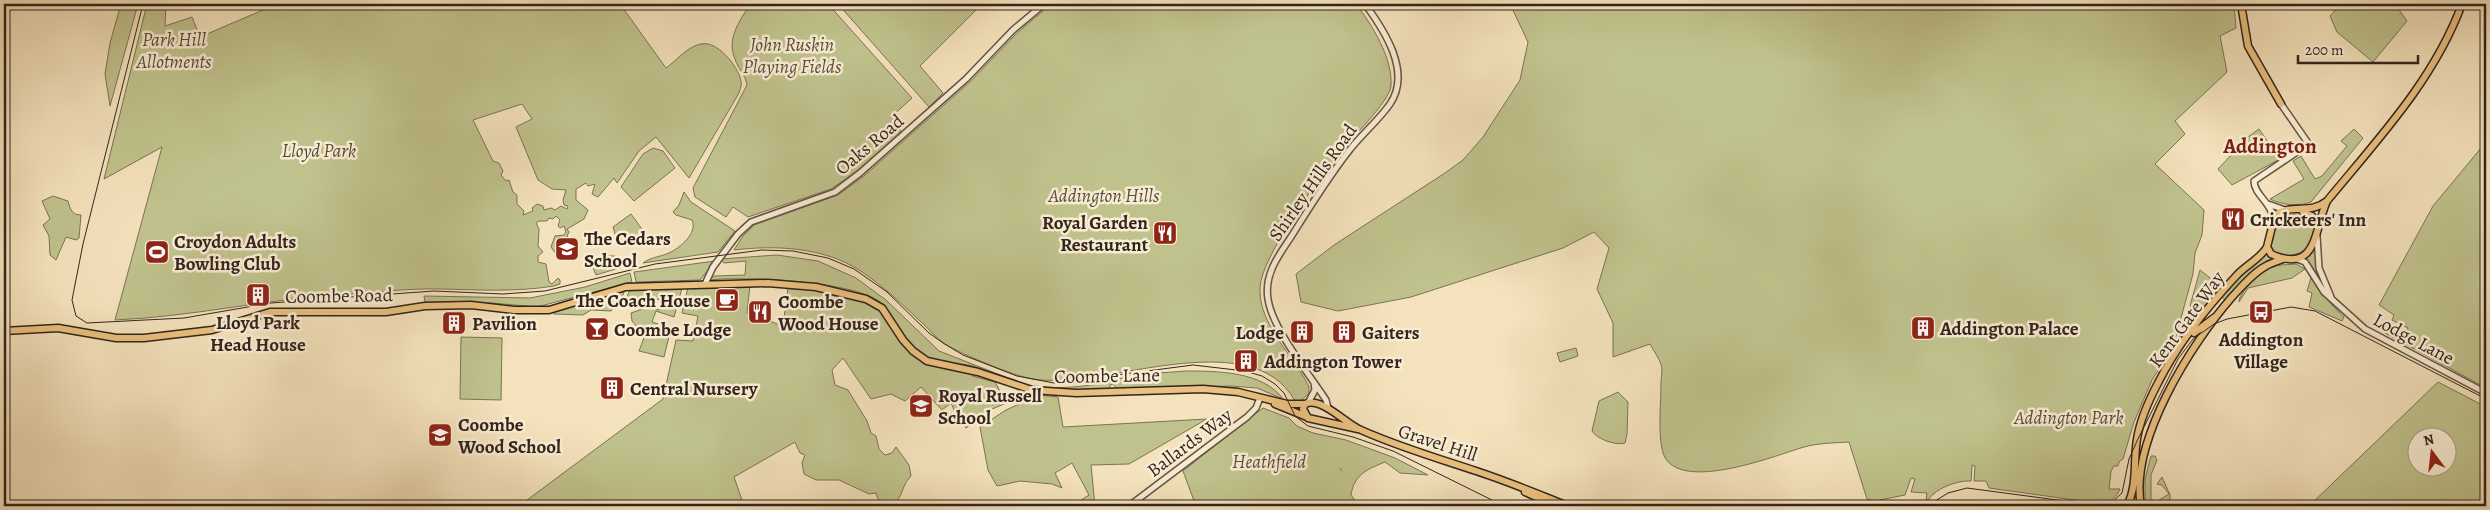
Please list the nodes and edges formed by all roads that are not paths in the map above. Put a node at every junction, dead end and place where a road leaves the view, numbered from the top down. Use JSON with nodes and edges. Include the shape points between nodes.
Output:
{"nodes":[{"id":1,"x":1044,"y":4,"type":"edge"},
{"id":2,"x":1365,"y":4,"type":"edge"},
{"id":3,"x":2241,"y":4,"type":"edge"},
{"id":4,"x":2462,"y":4,"type":"edge"},
{"id":5,"x":2281,"y":104,"type":"joint"},
{"id":6,"x":2327,"y":201,"type":"junction"},
{"id":7,"x":2268,"y":204,"type":"junction"},
{"id":8,"x":2285,"y":210,"type":"junction"},
{"id":9,"x":2297,"y":210,"type":"junction"},
{"id":10,"x":2272,"y":221,"type":"junction"},
{"id":11,"x":2317,"y":229,"type":"junction"},
{"id":12,"x":2267,"y":247,"type":"junction"},
{"id":13,"x":2289,"y":259,"type":"junction"},
{"id":14,"x":2274,"y":262,"type":"junction"},
{"id":15,"x":2307,"y":266,"type":"junction"},
{"id":16,"x":705,"y":284,"type":"junction"},
{"id":17,"x":2333,"y":301,"type":"junction"},
{"id":18,"x":2216,"y":317,"type":"junction"},
{"id":19,"x":4,"y":331,"type":"edge"},
{"id":20,"x":2188,"y":336,"type":"junction"},
{"id":21,"x":1313,"y":380,"type":"junction"},
{"id":22,"x":2486,"y":393,"type":"edge"},
{"id":23,"x":1260,"y":398,"type":"junction"},
{"id":24,"x":1272,"y":402,"type":"junction"},
{"id":25,"x":1306,"y":404,"type":"junction"},
{"id":26,"x":1328,"y":408,"type":"junction"},
{"id":27,"x":1334,"y":414,"type":"junction"},
{"id":28,"x":1308,"y":418,"type":"junction"},
{"id":29,"x":1326,"y":423,"type":"junction"},
{"id":30,"x":1358,"y":429,"type":"junction"},
{"id":31,"x":1509,"y":483,"type":"junction"},
{"id":32,"x":1129,"y":506,"type":"edge"},
{"id":33,"x":1556,"y":506,"type":"edge"},
{"id":34,"x":1568,"y":506,"type":"edge"},
{"id":35,"x":1906,"y":506,"type":"edge"},
{"id":36,"x":1963,"y":506,"type":"edge"},
{"id":37,"x":2127,"y":506,"type":"edge"},
{"id":38,"x":2141,"y":506,"type":"edge"}],
"edges":[{"from":1,"to":16,"type":"street","name":"Oaks Road","via":[[1013,30],[966,79],[835,192],[751,222],[713,267]]},
{"from":2,"to":21,"type":"street","name":"Shirley Hills Road","via":[[1393,55],[1398,76],[1396,93],[1333,172],[1277,258],[1268,282],[1271,310]]},
{"from":3,"to":5,"type":"main road","via":[[2248,46]]},
{"from":4,"to":6,"type":"main road","via":[[2433,66]]},
{"from":5,"to":7,"type":"street","via":[[2308,142],[2254,181],[2254,187]]},
{"from":6,"to":9,"type":"main road","via":[[2319,207]]},
{"from":6,"to":11,"type":"main road"},
{"from":7,"to":8,"type":"street"},
{"from":7,"to":10,"type":"street"},
{"from":8,"to":9,"type":"main road"},
{"from":8,"to":10,"type":"main road","via":[[2275,215]]},
{"from":9,"to":11,"type":"main road","via":[[2312,216]]},
{"from":10,"to":12,"type":"main road"},
{"from":11,"to":13,"type":"main road","via":[[2315,244],[2309,252]]},
{"from":11,"to":17,"type":"street","name":"Lodge Lane","via":[[2319,268]]},
{"from":12,"to":13,"type":"main road","via":[[2271,254]]},
{"from":12,"to":20,"type":"main road","name":"Kent Gate Way","via":[[2236,276]]},
{"from":13,"to":14,"type":"main road","name":"Kent Gate Way"},
{"from":13,"to":15,"type":"street","via":[[2300,259]]},
{"from":14,"to":15,"type":"street","via":[[2289,261]]},
{"from":14,"to":18,"type":"main road","name":"Kent Gate Way","via":[[2249,280]]},
{"from":15,"to":17,"type":"street","name":"Lodge Lane"},
{"from":16,"to":19,"type":"main road","name":"Coombe Road","via":[[619,288],[549,310],[468,305],[425,306],[386,312],[270,312],[212,330],[144,338],[116,338],[58,328]]},
{"from":16,"to":23,"type":"main road","name":"Coombe Lane","via":[[768,282],[806,286],[866,299],[882,308],[903,340],[927,361],[978,372],[1032,390],[1076,393],[1191,389],[1230,391]]},
{"from":17,"to":22,"type":"street","name":"Lodge Lane","via":[[2370,333]]},
{"from":18,"to":20,"type":"main road"},
{"from":18,"to":38,"type":"main road","name":"Kent Gate Way","via":[[2184,362],[2158,416],[2147,448],[2141,480]]},
{"from":20,"to":37,"type":"main road","name":"Kent Gate Way","via":[[2158,383],[2141,423],[2135,483]]},
{"from":21,"to":25,"type":"street","via":[[1315,390]]},
{"from":21,"to":26,"type":"street","name":"Shirley Hills Road"},
{"from":23,"to":24,"type":"main road","name":"Coombe Lane"},
{"from":23,"to":32,"type":"street","name":"Ballards Way","via":[[1247,417]]},
{"from":24,"to":25,"type":"main road","name":"Coombe Lane"},
{"from":24,"to":28,"type":"main road","name":"Coombe Lane"},
{"from":25,"to":26,"type":"main road"},
{"from":25,"to":28,"type":"main road","via":[[1303,409]]},
{"from":26,"to":27,"type":"main road","name":"Gravel Hill"},
{"from":27,"to":29,"type":"main road"},
{"from":27,"to":30,"type":"main road","name":"Gravel Hill"},
{"from":28,"to":29,"type":"main road","name":"Gravel Hill"},
{"from":29,"to":30,"type":"main road","name":"Gravel Hill"},
{"from":30,"to":31,"type":"main road","name":"Gravel Hill"},
{"from":31,"to":33,"type":"main road","name":"Gravel Hill"},
{"from":31,"to":34,"type":"main road","name":"Gravel Hill"},
{"from":35,"to":36,"type":"main road"}]}
